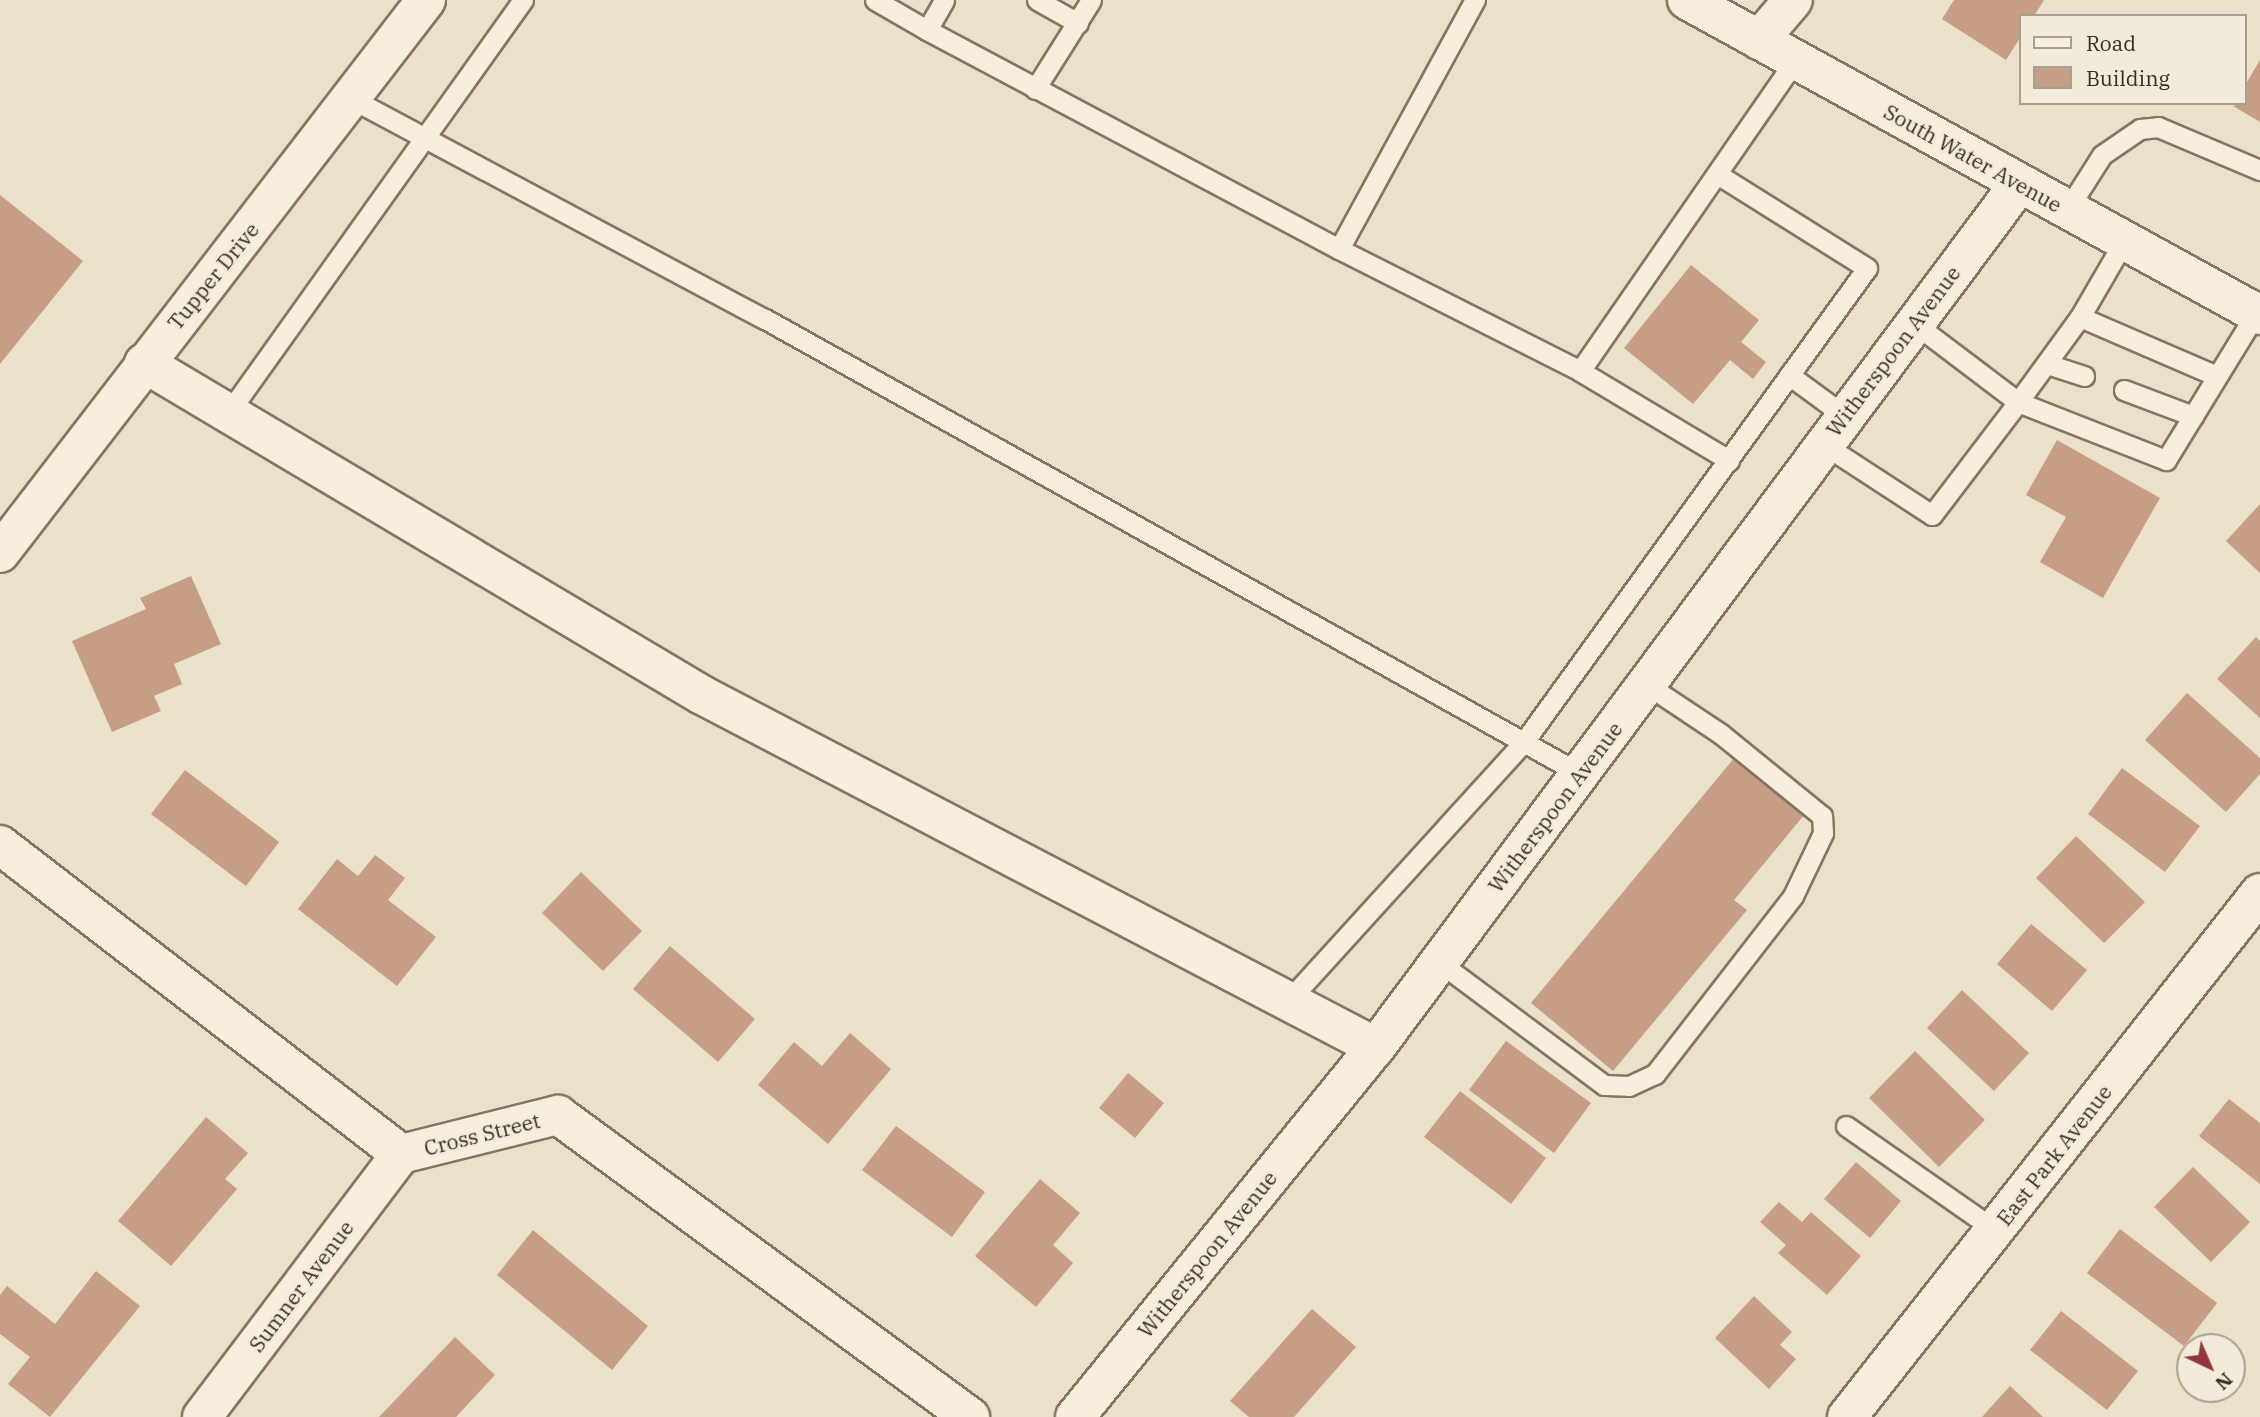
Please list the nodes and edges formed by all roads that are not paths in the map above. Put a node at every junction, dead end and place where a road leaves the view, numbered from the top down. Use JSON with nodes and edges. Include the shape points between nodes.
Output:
{"nodes":[{"id":1,"x":426,"y":0,"type":"edge"},
{"id":2,"x":523,"y":0,"type":"edge"},
{"id":3,"x":875,"y":0,"type":"edge"},
{"id":4,"x":944,"y":0,"type":"edge"},
{"id":5,"x":1037,"y":0,"type":"edge"},
{"id":6,"x":1091,"y":0,"type":"edge"},
{"id":7,"x":1475,"y":0,"type":"edge"},
{"id":8,"x":1687,"y":0,"type":"edge"},
{"id":9,"x":1793,"y":0,"type":"edge"},
{"id":10,"x":1078,"y":23,"type":"junction"},
{"id":11,"x":927,"y":30,"type":"junction"},
{"id":12,"x":1759,"y":40,"type":"junction"},
{"id":13,"x":1794,"y":60,"type":"junction"},
{"id":14,"x":1035,"y":89,"type":"junction"},
{"id":15,"x":354,"y":100,"type":"junction"},
{"id":16,"x":424,"y":138,"type":"junction"},
{"id":17,"x":2260,"y":170,"type":"edge"},
{"id":18,"x":1719,"y":175,"type":"junction"},
{"id":19,"x":2019,"y":184,"type":"junction"},
{"id":20,"x":2067,"y":210,"type":"junction"},
{"id":21,"x":2124,"y":241,"type":"junction"},
{"id":22,"x":1339,"y":249,"type":"junction"},
{"id":23,"x":2258,"y":314,"type":"edge"},
{"id":24,"x":2080,"y":317,"type":"junction"},
{"id":25,"x":1914,"y":324,"type":"junction"},
{"id":26,"x":144,"y":363,"type":"junction"},
{"id":27,"x":2047,"y":364,"type":"junction"},
{"id":28,"x":1580,"y":371,"type":"junction"},
{"id":29,"x":1789,"y":375,"type":"junction"},
{"id":30,"x":2084,"y":376,"type":"dead end"},
{"id":31,"x":2217,"y":376,"type":"junction"},
{"id":32,"x":2124,"y":390,"type":"dead end"},
{"id":33,"x":2018,"y":402,"type":"junction"},
{"id":34,"x":226,"y":416,"type":"junction"},
{"id":35,"x":2193,"y":416,"type":"junction"},
{"id":36,"x":1834,"y":430,"type":"junction"},
{"id":37,"x":1729,"y":460,"type":"junction"},
{"id":38,"x":0,"y":553,"type":"edge"},
{"id":39,"x":1646,"y":684,"type":"junction"},
{"id":40,"x":1523,"y":743,"type":"junction"},
{"id":41,"x":1579,"y":773,"type":"junction"},
{"id":42,"x":0,"y":845,"type":"edge"},
{"id":43,"x":2260,"y":893,"type":"edge"},
{"id":44,"x":1439,"y":962,"type":"junction"},
{"id":45,"x":1288,"y":1002,"type":"junction"},
{"id":46,"x":1376,"y":1047,"type":"junction"},
{"id":47,"x":1846,"y":1126,"type":"dead end"},
{"id":48,"x":401,"y":1154,"type":"junction"},
{"id":49,"x":1995,"y":1230,"type":"junction"},
{"id":50,"x":202,"y":1417,"type":"edge"},
{"id":51,"x":970,"y":1417,"type":"edge"},
{"id":52,"x":1074,"y":1417,"type":"edge"},
{"id":53,"x":1847,"y":1417,"type":"edge"}],
"edges":[{"from":1,"to":15,"type":"street","name":"Tupper Drive"},
{"from":2,"to":16,"type":"lane"},
{"from":3,"to":11,"type":"lane"},
{"from":4,"to":11,"type":"lane"},
{"from":5,"to":10,"type":"lane"},
{"from":6,"to":10,"type":"lane"},
{"from":7,"to":22,"type":"lane"},
{"from":8,"to":12,"type":"street","name":"South Water Avenue"},
{"from":9,"to":12,"type":"street"},
{"from":10,"to":14,"type":"lane"},
{"from":11,"to":14,"type":"lane"},
{"from":12,"to":13,"type":"street","name":"South Water Avenue"},
{"from":13,"to":18,"type":"lane"},
{"from":13,"to":19,"type":"street","name":"South Water Avenue"},
{"from":14,"to":22,"type":"lane"},
{"from":15,"to":16,"type":"lane"},
{"from":15,"to":26,"type":"street","name":"Tupper Drive"},
{"from":16,"to":34,"type":"lane"},
{"from":16,"to":40,"type":"lane","via":[[765,319]]},
{"from":17,"to":20,"type":"lane","via":[[2158,127],[2140,129],[2102,155]]},
{"from":18,"to":28,"type":"lane"},
{"from":18,"to":29,"type":"lane","via":[[1867,268]]},
{"from":19,"to":20,"type":"street","name":"South Water Avenue"},
{"from":19,"to":25,"type":"street","name":"Witherspoon Avenue"},
{"from":20,"to":21,"type":"street","name":"South Water Avenue"},
{"from":21,"to":23,"type":"street","name":"South Water Avenue"},
{"from":21,"to":24,"type":"lane"},
{"from":22,"to":28,"type":"lane"},
{"from":23,"to":31,"type":"lane"},
{"from":24,"to":27,"type":"lane"},
{"from":24,"to":31,"type":"lane"},
{"from":25,"to":33,"type":"lane"},
{"from":25,"to":36,"type":"street","name":"Witherspoon Avenue"},
{"from":26,"to":34,"type":"street"},
{"from":26,"to":38,"type":"street","name":"Tupper Drive"},
{"from":27,"to":30,"type":"lane"},
{"from":27,"to":33,"type":"lane"},
{"from":28,"to":37,"type":"lane"},
{"from":29,"to":36,"type":"lane"},
{"from":29,"to":37,"type":"lane"},
{"from":31,"to":35,"type":"lane"},
{"from":32,"to":35,"type":"lane"},
{"from":33,"to":35,"type":"lane","via":[[2166,460]]},
{"from":33,"to":36,"type":"lane","via":[[1932,515]]},
{"from":34,"to":45,"type":"street","via":[[702,695]]},
{"from":36,"to":39,"type":"street","name":"Witherspoon Avenue"},
{"from":37,"to":40,"type":"lane"},
{"from":39,"to":41,"type":"street","name":"Witherspoon Avenue"},
{"from":39,"to":44,"type":"lane","via":[[1721,734],[1822,816],[1823,833],[1793,896],[1655,1074],[1629,1086],[1604,1085]]},
{"from":40,"to":41,"type":"lane"},
{"from":40,"to":45,"type":"lane"},
{"from":41,"to":44,"type":"street","name":"Witherspoon Avenue"},
{"from":42,"to":48,"type":"street","name":"Cross Street"},
{"from":43,"to":49,"type":"street","name":"East Park Avenue"},
{"from":44,"to":46,"type":"street","name":"Witherspoon Avenue"},
{"from":45,"to":46,"type":"street"},
{"from":46,"to":52,"type":"street","name":"Witherspoon Avenue"},
{"from":47,"to":49,"type":"lane"},
{"from":48,"to":50,"type":"street","name":"Sumner Avenue"},
{"from":48,"to":51,"type":"street","name":"Cross Street","via":[[558,1115]]},
{"from":49,"to":53,"type":"street","name":"East Park Avenue"}]}
